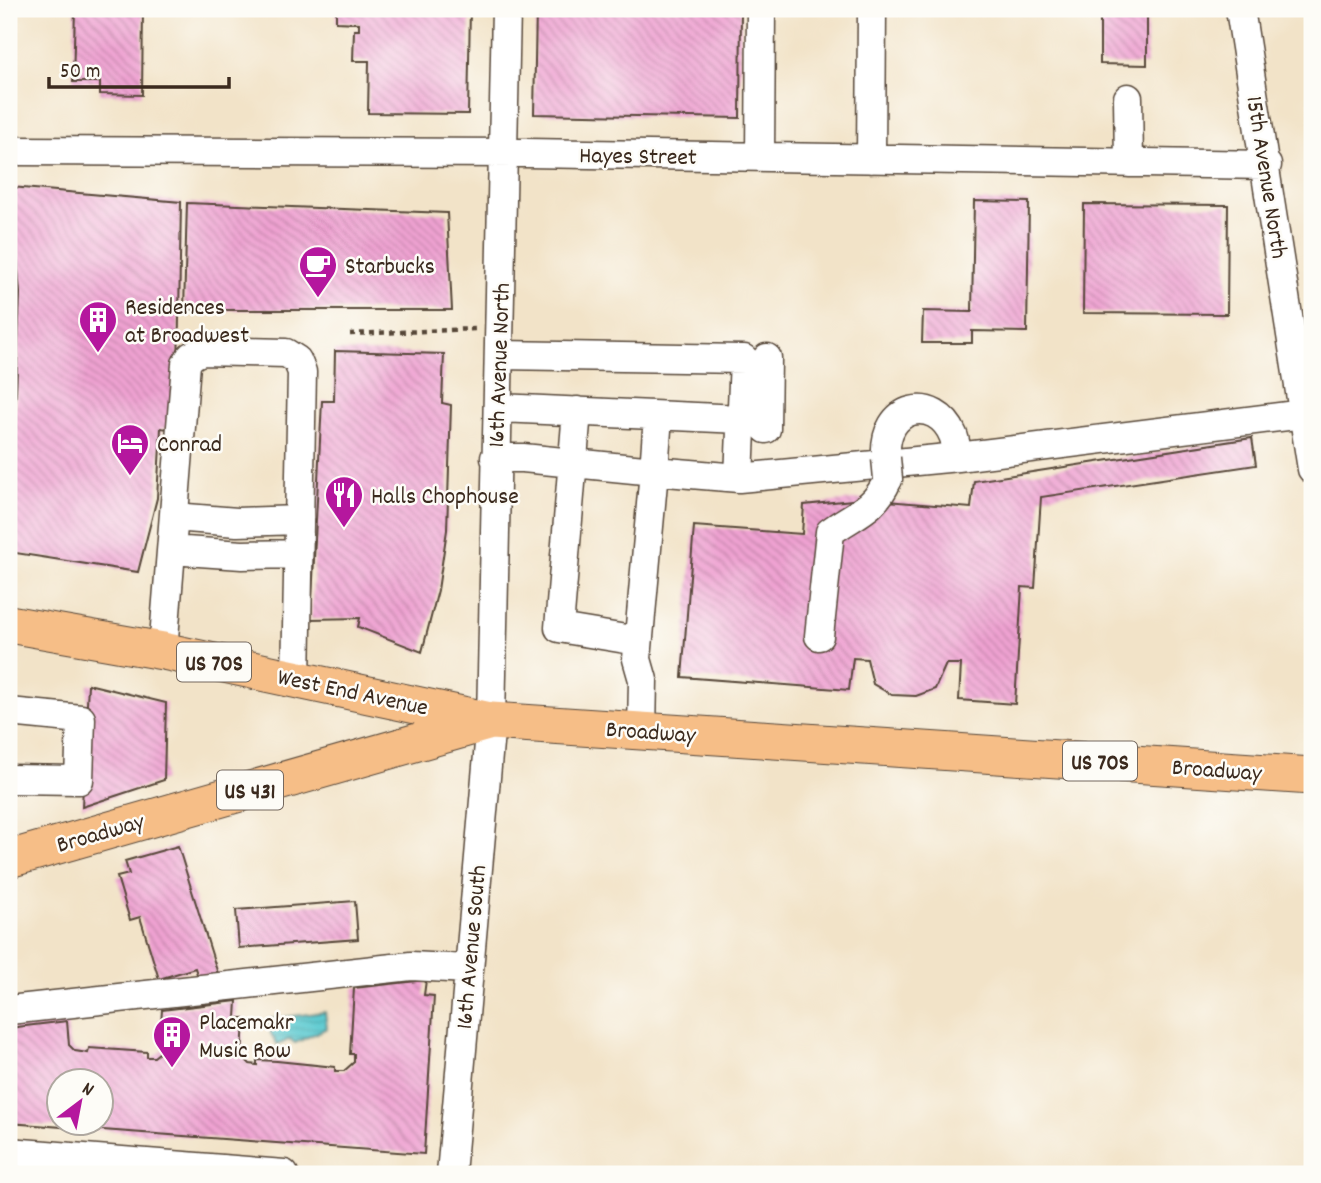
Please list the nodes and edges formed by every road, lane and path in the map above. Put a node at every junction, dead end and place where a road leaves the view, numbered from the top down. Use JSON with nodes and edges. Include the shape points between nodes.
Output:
{"nodes":[{"id":1,"x":506,"y":9,"type":"edge"},
{"id":2,"x":761,"y":9,"type":"edge"},
{"id":3,"x":872,"y":9,"type":"edge"},
{"id":4,"x":1240,"y":9,"type":"edge"},
{"id":5,"x":1128,"y":98,"type":"dead end"},
{"id":6,"x":9,"y":151,"type":"edge"},
{"id":7,"x":504,"y":152,"type":"junction"},
{"id":8,"x":760,"y":157,"type":"junction"},
{"id":9,"x":871,"y":159,"type":"junction"},
{"id":10,"x":1129,"y":163,"type":"junction"},
{"id":11,"x":1267,"y":165,"type":"junction"},
{"id":12,"x":481,"y":328,"type":"dead end"},
{"id":13,"x":350,"y":334,"type":"dead end"},
{"id":14,"x":499,"y":355,"type":"junction"},
{"id":15,"x":767,"y":358,"type":"dead end"},
{"id":16,"x":1306,"y":406,"type":"edge"},
{"id":17,"x":498,"y":408,"type":"junction"},
{"id":18,"x":577,"y":411,"type":"junction"},
{"id":19,"x":658,"y":416,"type":"junction"},
{"id":20,"x":740,"y":419,"type":"junction"},
{"id":21,"x":766,"y":429,"type":"dead end"},
{"id":22,"x":958,"y":457,"type":"junction"},
{"id":23,"x":495,"y":458,"type":"junction"},
{"id":24,"x":572,"y":464,"type":"junction"},
{"id":25,"x":1312,"y":469,"type":"edge"},
{"id":26,"x":654,"y":471,"type":"junction"},
{"id":27,"x":739,"y":478,"type":"junction"},
{"id":28,"x":174,"y":517,"type":"junction"},
{"id":29,"x":299,"y":520,"type":"junction"},
{"id":30,"x":298,"y":554,"type":"junction"},
{"id":31,"x":178,"y":559,"type":"junction"},
{"id":32,"x":277,"y":572,"type":"dead end"},
{"id":33,"x":9,"y":624,"type":"edge"},
{"id":34,"x":819,"y":636,"type":"dead end"},
{"id":35,"x":638,"y":640,"type":"junction"},
{"id":36,"x":163,"y":651,"type":"junction"},
{"id":37,"x":296,"y":679,"type":"junction"},
{"id":38,"x":9,"y":712,"type":"edge"},
{"id":39,"x":491,"y":721,"type":"junction"},
{"id":40,"x":642,"y":731,"type":"junction"},
{"id":41,"x":1312,"y":776,"type":"edge"},
{"id":42,"x":9,"y":779,"type":"edge"},
{"id":43,"x":9,"y":859,"type":"edge"},
{"id":44,"x":468,"y":969,"type":"junction"},
{"id":45,"x":9,"y":1010,"type":"edge"},
{"id":46,"x":9,"y":1152,"type":"edge"},
{"id":47,"x":284,"y":1174,"type":"edge"},
{"id":48,"x":451,"y":1174,"type":"edge"}],
"edges":[{"from":1,"to":7,"type":"street","name":"16th Avenue North"},
{"from":2,"to":8,"type":"street"},
{"from":3,"to":9,"type":"street"},
{"from":4,"to":11,"type":"street","name":"15th Avenue North"},
{"from":5,"to":10,"type":"street"},
{"from":6,"to":7,"type":"street","name":"Hayes Street"},
{"from":7,"to":8,"type":"street","name":"Hayes Street"},
{"from":7,"to":14,"type":"street","name":"16th Avenue North"},
{"from":8,"to":9,"type":"street","name":"Hayes Street"},
{"from":9,"to":10,"type":"street","name":"Hayes Street"},
{"from":10,"to":11,"type":"street","name":"Hayes Street"},
{"from":11,"to":16,"type":"street","name":"15th Avenue North"},
{"from":12,"to":13,"type":"path"},
{"from":14,"to":17,"type":"street","name":"16th Avenue North"},
{"from":14,"to":20,"type":"street","via":[[744,359]]},
{"from":15,"to":21,"type":"street"},
{"from":16,"to":22,"type":"street"},
{"from":16,"to":25,"type":"street","name":"15th Avenue North"},
{"from":17,"to":18,"type":"street"},
{"from":17,"to":23,"type":"street","name":"16th Avenue North"},
{"from":18,"to":19,"type":"street"},
{"from":18,"to":24,"type":"street"},
{"from":19,"to":20,"type":"street"},
{"from":19,"to":26,"type":"street"},
{"from":20,"to":27,"type":"street"},
{"from":22,"to":27,"type":"street"},
{"from":22,"to":34,"type":"street","via":[[953,435],[929,412],[913,410],[890,425],[880,496],[866,511],[830,532]]},
{"from":23,"to":24,"type":"street"},
{"from":23,"to":39,"type":"street","name":"16th Avenue North"},
{"from":24,"to":26,"type":"street"},
{"from":24,"to":35,"type":"street","via":[[559,628]]},
{"from":26,"to":27,"type":"street"},
{"from":26,"to":35,"type":"street"},
{"from":28,"to":29,"type":"street"},
{"from":28,"to":29,"type":"street","via":[[186,364],[191,356],[202,351],[286,353],[297,360],[302,372]]},
{"from":28,"to":31,"type":"street"},
{"from":29,"to":30,"type":"street"},
{"from":30,"to":31,"type":"street"},
{"from":30,"to":37,"type":"street"},
{"from":31,"to":32,"type":"street"},
{"from":31,"to":36,"type":"street"},
{"from":33,"to":36,"type":"main road","name":"West End Avenue","number":"US 70S"},
{"from":35,"to":40,"type":"street"},
{"from":36,"to":37,"type":"main road","name":"West End Avenue","number":"US 70S"},
{"from":37,"to":39,"type":"main road","name":"West End Avenue","number":"US 70S"},
{"from":38,"to":42,"type":"street","via":[[81,719],[79,780]]},
{"from":39,"to":40,"type":"main road","name":"Broadway","number":"US 70S"},
{"from":39,"to":43,"type":"main road","name":"Broadway","number":"US 431"},
{"from":39,"to":44,"type":"street","name":"16th Avenue South"},
{"from":40,"to":41,"type":"main road","name":"Broadway","number":"US 70S"},
{"from":44,"to":45,"type":"street","via":[[411,966]]},
{"from":44,"to":48,"type":"street","name":"16th Avenue South"},
{"from":46,"to":47,"type":"street"}]}
